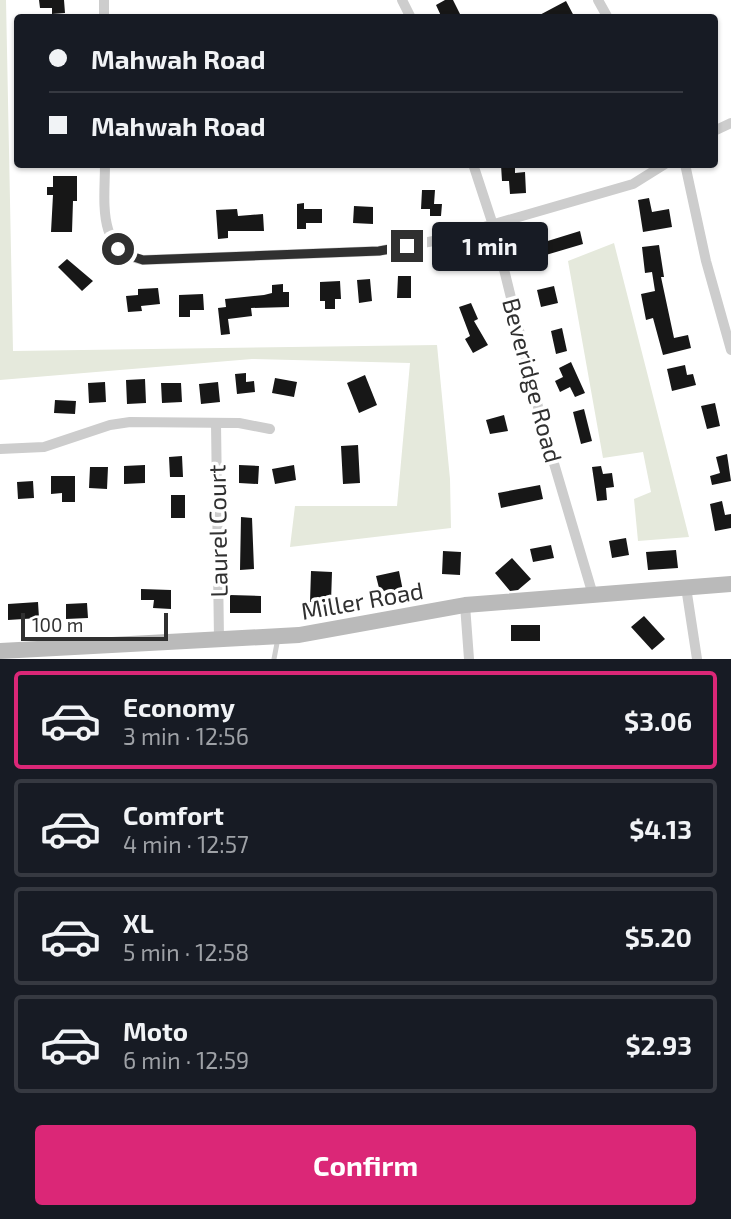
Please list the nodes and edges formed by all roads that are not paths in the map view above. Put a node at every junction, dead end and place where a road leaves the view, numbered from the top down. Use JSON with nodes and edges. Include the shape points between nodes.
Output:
{"nodes":[{"id":1,"x":104,"y":168,"type":"edge"},
{"id":2,"x":474,"y":168,"type":"edge"},
{"id":3,"x":659,"y":168,"type":"edge"},
{"id":4,"x":686,"y":168,"type":"edge"},
{"id":5,"x":493,"y":225,"type":"junction"},
{"id":6,"x":731,"y":350,"type":"edge"},
{"id":7,"x":216,"y":423,"type":"junction"},
{"id":8,"x":270,"y":429,"type":"dead end"},
{"id":9,"x":0,"y":449,"type":"edge"},
{"id":10,"x":731,"y":584,"type":"edge"},
{"id":11,"x":686,"y":587,"type":"junction"},
{"id":12,"x":593,"y":595,"type":"junction"},
{"id":13,"x":465,"y":605,"type":"junction"},
{"id":14,"x":278,"y":635,"type":"junction"},
{"id":15,"x":219,"y":639,"type":"junction"},
{"id":16,"x":0,"y":651,"type":"edge"},
{"id":17,"x":274,"y":659,"type":"edge"},
{"id":18,"x":469,"y":659,"type":"edge"},
{"id":19,"x":697,"y":659,"type":"edge"}],
"edges":[{"from":1,"to":5,"type":"street","via":[[107,232],[118,249],[143,260],[379,251]]},
{"from":2,"to":5,"type":"street","name":"Beveridge Road"},
{"from":3,"to":5,"type":"street","via":[[633,184]]},
{"from":4,"to":6,"type":"street"},
{"from":5,"to":12,"type":"street","name":"Beveridge Road","via":[[542,423]]},
{"from":7,"to":8,"type":"street"},
{"from":7,"to":9,"type":"street","via":[[130,422],[44,447]]},
{"from":7,"to":15,"type":"street","name":"Laurel Court"},
{"from":10,"to":11,"type":"street","name":"Miller Road"},
{"from":11,"to":12,"type":"street","name":"Miller Road"},
{"from":11,"to":19,"type":"street"},
{"from":12,"to":13,"type":"street","name":"Miller Road"},
{"from":13,"to":14,"type":"street","name":"Miller Road","via":[[328,631]]},
{"from":13,"to":18,"type":"street"},
{"from":14,"to":15,"type":"street","name":"Miller Road"},
{"from":14,"to":17,"type":"lane"},
{"from":15,"to":16,"type":"street","name":"Miller Road"}]}
